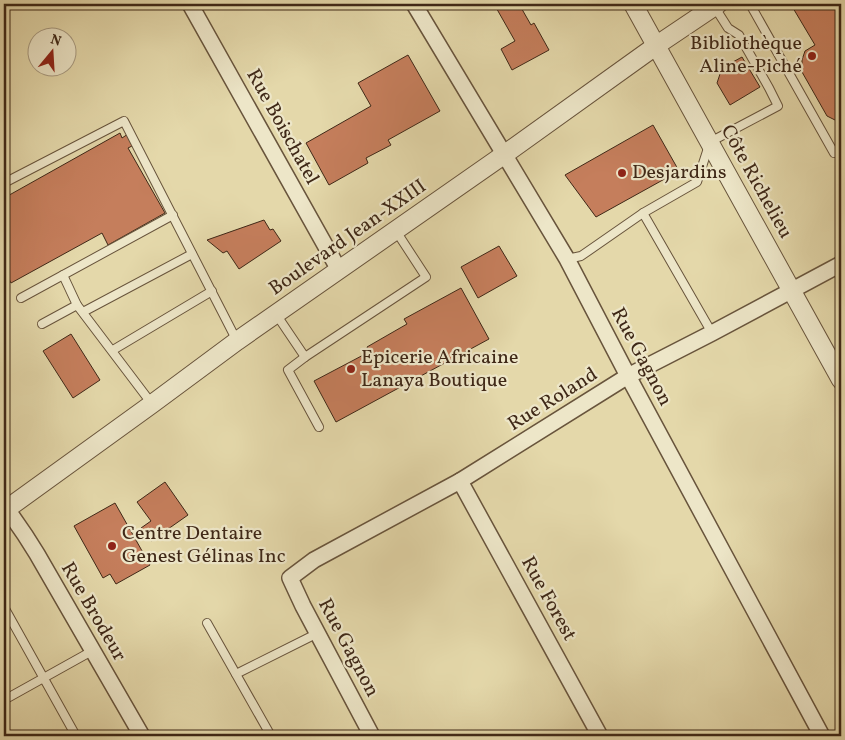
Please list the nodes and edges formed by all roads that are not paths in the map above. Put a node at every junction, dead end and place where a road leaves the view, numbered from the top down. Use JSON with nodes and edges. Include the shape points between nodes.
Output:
{"nodes":[{"id":1,"x":190,"y":4,"type":"edge"},
{"id":2,"x":414,"y":4,"type":"edge"},
{"id":3,"x":633,"y":4,"type":"edge"},
{"id":4,"x":750,"y":4,"type":"edge"},
{"id":5,"x":716,"y":5,"type":"edge"},
{"id":6,"x":657,"y":45,"type":"junction"},
{"id":7,"x":710,"y":142,"type":"junction"},
{"id":8,"x":838,"y":151,"type":"edge"},
{"id":9,"x":505,"y":154,"type":"junction"},
{"id":10,"x":4,"y":183,"type":"edge"},
{"id":11,"x":643,"y":213,"type":"junction"},
{"id":12,"x":173,"y":215,"type":"junction"},
{"id":13,"x":396,"y":230,"type":"junction"},
{"id":14,"x":192,"y":254,"type":"junction"},
{"id":15,"x":568,"y":259,"type":"junction"},
{"id":16,"x":841,"y":264,"type":"edge"},
{"id":17,"x":338,"y":270,"type":"junction"},
{"id":18,"x":63,"y":275,"type":"junction"},
{"id":19,"x":212,"y":291,"type":"junction"},
{"id":20,"x":792,"y":291,"type":"junction"},
{"id":21,"x":21,"y":298,"type":"dead end"},
{"id":22,"x":77,"y":305,"type":"junction"},
{"id":23,"x":83,"y":312,"type":"junction"},
{"id":24,"x":276,"y":314,"type":"junction"},
{"id":25,"x":42,"y":324,"type":"dead end"},
{"id":26,"x":712,"y":333,"type":"junction"},
{"id":27,"x":237,"y":341,"type":"junction"},
{"id":28,"x":113,"y":350,"type":"junction"},
{"id":29,"x":306,"y":357,"type":"junction"},
{"id":30,"x":628,"y":376,"type":"junction"},
{"id":31,"x":841,"y":380,"type":"edge"},
{"id":32,"x":152,"y":404,"type":"junction"},
{"id":33,"x":319,"y":427,"type":"dead end"},
{"id":34,"x":460,"y":481,"type":"junction"},
{"id":35,"x":5,"y":510,"type":"edge"},
{"id":36,"x":290,"y":578,"type":"joint"},
{"id":37,"x":4,"y":607,"type":"edge"},
{"id":38,"x":207,"y":623,"type":"dead end"},
{"id":39,"x":318,"y":633,"type":"junction"},
{"id":40,"x":92,"y":651,"type":"junction"},
{"id":41,"x":236,"y":674,"type":"junction"},
{"id":42,"x":44,"y":678,"type":"junction"},
{"id":43,"x":4,"y":700,"type":"edge"},
{"id":44,"x":76,"y":736,"type":"edge"},
{"id":45,"x":142,"y":736,"type":"edge"},
{"id":46,"x":270,"y":736,"type":"edge"},
{"id":47,"x":372,"y":736,"type":"edge"},
{"id":48,"x":600,"y":736,"type":"edge"},
{"id":49,"x":822,"y":736,"type":"edge"}],
"edges":[{"from":1,"to":17,"type":"street","name":"Rue Boischatel"},
{"from":2,"to":9,"type":"street","name":"Rue Gagnon"},
{"from":3,"to":6,"type":"street","name":"Côte Richelieu"},
{"from":4,"to":8,"type":"lane"},
{"from":5,"to":6,"type":"street","name":"Boulevard Jean-XXIII"},
{"from":5,"to":7,"type":"lane","via":[[728,28],[739,35],[778,106]]},
{"from":6,"to":7,"type":"street","name":"Côte Richelieu"},
{"from":6,"to":9,"type":"street","name":"Boulevard Jean-XXIII"},
{"from":7,"to":11,"type":"lane","via":[[696,182]]},
{"from":7,"to":20,"type":"street","name":"Côte Richelieu"},
{"from":9,"to":13,"type":"street","name":"Boulevard Jean-XXIII"},
{"from":9,"to":15,"type":"street","name":"Rue Gagnon"},
{"from":10,"to":12,"type":"lane","via":[[124,121]]},
{"from":11,"to":15,"type":"lane","via":[[581,256]]},
{"from":11,"to":26,"type":"lane"},
{"from":12,"to":14,"type":"lane"},
{"from":12,"to":18,"type":"lane"},
{"from":13,"to":17,"type":"street","name":"Boulevard Jean-XXIII"},
{"from":13,"to":29,"type":"lane","via":[[426,277]]},
{"from":14,"to":19,"type":"lane"},
{"from":14,"to":23,"type":"lane"},
{"from":15,"to":30,"type":"street","name":"Rue Gagnon"},
{"from":16,"to":20,"type":"street","name":"Rue Roland"},
{"from":17,"to":24,"type":"street","name":"Boulevard Jean-XXIII"},
{"from":18,"to":21,"type":"lane"},
{"from":18,"to":22,"type":"lane"},
{"from":19,"to":27,"type":"lane"},
{"from":19,"to":28,"type":"lane"},
{"from":20,"to":26,"type":"street","name":"Rue Roland"},
{"from":20,"to":31,"type":"street","name":"Côte Richelieu"},
{"from":22,"to":23,"type":"lane"},
{"from":22,"to":25,"type":"lane"},
{"from":23,"to":28,"type":"lane"},
{"from":24,"to":27,"type":"street","name":"Boulevard Jean-XXIII"},
{"from":24,"to":29,"type":"lane"},
{"from":26,"to":30,"type":"street","name":"Rue Roland"},
{"from":27,"to":32,"type":"street","name":"Boulevard Jean-XXIII"},
{"from":28,"to":32,"type":"lane"},
{"from":29,"to":33,"type":"lane","via":[[288,370]]},
{"from":30,"to":34,"type":"street","name":"Rue Roland"},
{"from":30,"to":49,"type":"street","name":"Rue Gagnon"},
{"from":32,"to":35,"type":"street","name":"Boulevard Jean-XXIII"},
{"from":34,"to":36,"type":"street","name":"Rue Roland","via":[[314,560]]},
{"from":34,"to":48,"type":"street","name":"Rue Forest"},
{"from":35,"to":40,"type":"street","name":"Rue Brodeur","via":[[37,554]]},
{"from":36,"to":39,"type":"street","name":"Rue Gagnon"},
{"from":37,"to":42,"type":"lane"},
{"from":38,"to":41,"type":"lane"},
{"from":39,"to":41,"type":"lane"},
{"from":39,"to":47,"type":"street","name":"Rue Gagnon"},
{"from":40,"to":42,"type":"lane"},
{"from":40,"to":45,"type":"street","name":"Rue Brodeur"},
{"from":41,"to":46,"type":"lane"},
{"from":42,"to":43,"type":"lane"},
{"from":42,"to":44,"type":"lane"}]}
